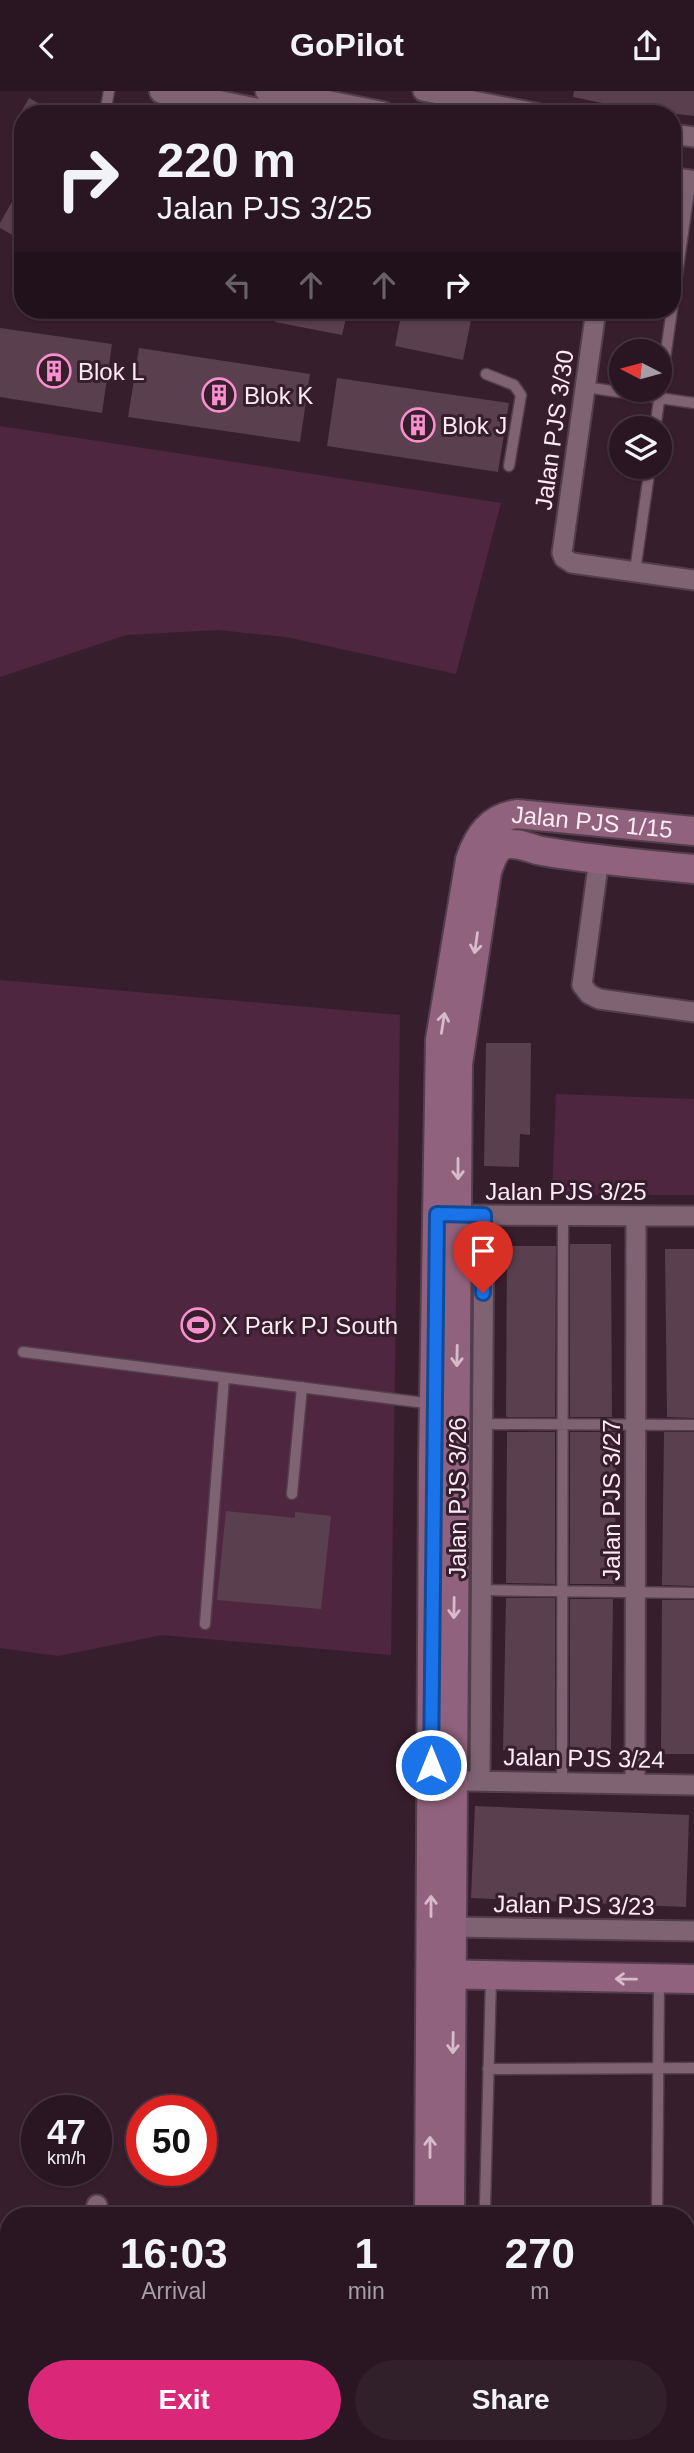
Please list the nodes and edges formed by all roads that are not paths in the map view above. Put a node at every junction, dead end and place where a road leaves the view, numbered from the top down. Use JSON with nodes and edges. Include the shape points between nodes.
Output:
{"nodes":[{"id":1,"x":162,"y":91,"type":"edge"},
{"id":2,"x":268,"y":91,"type":"edge"},
{"id":3,"x":423,"y":91,"type":"edge"},
{"id":4,"x":229,"y":105,"type":"edge"},
{"id":5,"x":337,"y":105,"type":"edge"},
{"id":6,"x":494,"y":105,"type":"edge"},
{"id":7,"x":685,"y":182,"type":"edge"},
{"id":8,"x":681,"y":215,"type":"edge"},
{"id":9,"x":595,"y":319,"type":"edge"},
{"id":10,"x":669,"y":319,"type":"edge"},
{"id":11,"x":666,"y":339,"type":"edge"},
{"id":12,"x":486,"y":374,"type":"dead end"},
{"id":13,"x":585,"y":387,"type":"junction"},
{"id":14,"x":609,"y":391,"type":"edge"},
{"id":15,"x":672,"y":400,"type":"edge"},
{"id":16,"x":694,"y":403,"type":"edge"},
{"id":17,"x":509,"y":466,"type":"dead end"},
{"id":18,"x":647,"y":479,"type":"edge"},
{"id":19,"x":635,"y":571,"type":"junction"},
{"id":20,"x":694,"y":580,"type":"edge"},
{"id":21,"x":694,"y":831,"type":"edge"},
{"id":22,"x":498,"y":835,"type":"junction"},
{"id":23,"x":599,"y":859,"type":"junction"},
{"id":24,"x":694,"y":869,"type":"edge"},
{"id":25,"x":484,"y":891,"type":"junction"},
{"id":26,"x":694,"y":1011,"type":"edge"},
{"id":27,"x":459,"y":1214,"type":"junction"},
{"id":28,"x":563,"y":1215,"type":"junction"},
{"id":29,"x":636,"y":1216,"type":"junction"},
{"id":30,"x":694,"y":1216,"type":"edge"},
{"id":31,"x":23,"y":1352,"type":"dead end"},
{"id":32,"x":224,"y":1378,"type":"junction"},
{"id":33,"x":302,"y":1387,"type":"junction"},
{"id":34,"x":434,"y":1404,"type":"junction"},
{"id":35,"x":482,"y":1424,"type":"junction"},
{"id":36,"x":562,"y":1425,"type":"junction"},
{"id":37,"x":636,"y":1425,"type":"junction"},
{"id":38,"x":694,"y":1425,"type":"edge"},
{"id":39,"x":292,"y":1494,"type":"dead end"},
{"id":40,"x":481,"y":1590,"type":"junction"},
{"id":41,"x":562,"y":1591,"type":"junction"},
{"id":42,"x":636,"y":1592,"type":"junction"},
{"id":43,"x":694,"y":1593,"type":"edge"},
{"id":44,"x":205,"y":1623,"type":"dead end"},
{"id":45,"x":454,"y":1780,"type":"junction"},
{"id":46,"x":562,"y":1783,"type":"junction"},
{"id":47,"x":635,"y":1784,"type":"junction"},
{"id":48,"x":694,"y":1785,"type":"edge"},
{"id":49,"x":453,"y":1927,"type":"junction"},
{"id":50,"x":694,"y":1931,"type":"edge"},
{"id":51,"x":442,"y":1974,"type":"junction"},
{"id":52,"x":491,"y":1977,"type":"junction"},
{"id":53,"x":659,"y":1979,"type":"junction"},
{"id":54,"x":694,"y":1979,"type":"edge"},
{"id":55,"x":658,"y":2067,"type":"junction"},
{"id":56,"x":694,"y":2068,"type":"edge"},
{"id":57,"x":488,"y":2069,"type":"junction"},
{"id":58,"x":429,"y":2207,"type":"edge"},
{"id":59,"x":450,"y":2207,"type":"edge"},
{"id":60,"x":485,"y":2207,"type":"edge"},
{"id":61,"x":657,"y":2207,"type":"edge"}],
"edges":[{"from":1,"to":4,"type":"street"},
{"from":2,"to":5,"type":"street"},
{"from":3,"to":6,"type":"street"},
{"from":7,"to":8,"type":"lane"},
{"from":9,"to":13,"type":"street","name":"Jalan PJS 3/30"},
{"from":10,"to":11,"type":"lane"},
{"from":12,"to":17,"type":"lane","via":[[514,385],[521,395]]},
{"from":13,"to":14,"type":"lane"},
{"from":13,"to":19,"type":"street","name":"Jalan PJS 3/30","via":[[564,558]]},
{"from":15,"to":16,"type":"lane"},
{"from":18,"to":19,"type":"lane"},
{"from":19,"to":20,"type":"street"},
{"from":21,"to":22,"type":"main road","name":"Jalan PJS 1/15","via":[[517,814],[503,816]]},
{"from":22,"to":23,"type":"main road","name":"Jalan PJS 1/15","via":[[540,851]]},
{"from":22,"to":25,"type":"main road"},
{"from":27,"to":22,"type":"main road","one_way":true,"via":[[440,1039],[470,860],[476,841]]},
{"from":23,"to":24,"type":"main road","name":"Jalan PJS 1/15"},
{"from":23,"to":25,"type":"main road","via":[[529,861],[511,866],[496,874]]},
{"from":23,"to":26,"type":"street","via":[[582,985],[599,999]]},
{"from":25,"to":27,"type":"main road","one_way":true,"via":[[458,1064]]},
{"from":27,"to":28,"type":"street","name":"Jalan PJS 3/25"},
{"from":27,"to":34,"type":"main road"},
{"from":27,"to":35,"type":"street","name":"Jalan PJS 3/26"},
{"from":27,"to":45,"type":"main road","one_way":true},
{"from":28,"to":29,"type":"street","name":"Jalan PJS 3/25"},
{"from":28,"to":36,"type":"lane"},
{"from":29,"to":30,"type":"street","name":"Jalan PJS 3/25"},
{"from":29,"to":37,"type":"street","name":"Jalan PJS 3/27"},
{"from":31,"to":32,"type":"lane"},
{"from":32,"to":33,"type":"lane"},
{"from":32,"to":44,"type":"lane"},
{"from":33,"to":34,"type":"lane"},
{"from":33,"to":39,"type":"lane"},
{"from":34,"to":45,"type":"main road"},
{"from":35,"to":36,"type":"lane"},
{"from":35,"to":40,"type":"street","name":"Jalan PJS 3/26"},
{"from":36,"to":37,"type":"lane"},
{"from":36,"to":41,"type":"lane"},
{"from":37,"to":38,"type":"lane"},
{"from":37,"to":42,"type":"street","name":"Jalan PJS 3/27"},
{"from":40,"to":41,"type":"lane"},
{"from":40,"to":45,"type":"street","name":"Jalan PJS 3/26"},
{"from":41,"to":42,"type":"lane"},
{"from":41,"to":46,"type":"lane"},
{"from":42,"to":43,"type":"lane"},
{"from":42,"to":47,"type":"street","name":"Jalan PJS 3/27"},
{"from":45,"to":46,"type":"street","name":"Jalan PJS 3/24"},
{"from":45,"to":49,"type":"main road"},
{"from":51,"to":45,"type":"main road","one_way":true},
{"from":46,"to":47,"type":"street","name":"Jalan PJS 3/24"},
{"from":47,"to":48,"type":"street","name":"Jalan PJS 3/24"},
{"from":49,"to":50,"type":"street","name":"Jalan PJS 3/23"},
{"from":49,"to":51,"type":"main road"},
{"from":51,"to":52,"type":"main road"},
{"from":58,"to":51,"type":"main road","one_way":true},
{"from":51,"to":59,"type":"main road","one_way":true},
{"from":53,"to":52,"type":"main road","one_way":true},
{"from":52,"to":57,"type":"lane"},
{"from":53,"to":54,"type":"main road"},
{"from":53,"to":55,"type":"lane"},
{"from":55,"to":56,"type":"lane"},
{"from":55,"to":57,"type":"lane"},
{"from":55,"to":61,"type":"lane"},
{"from":57,"to":60,"type":"lane"}]}
